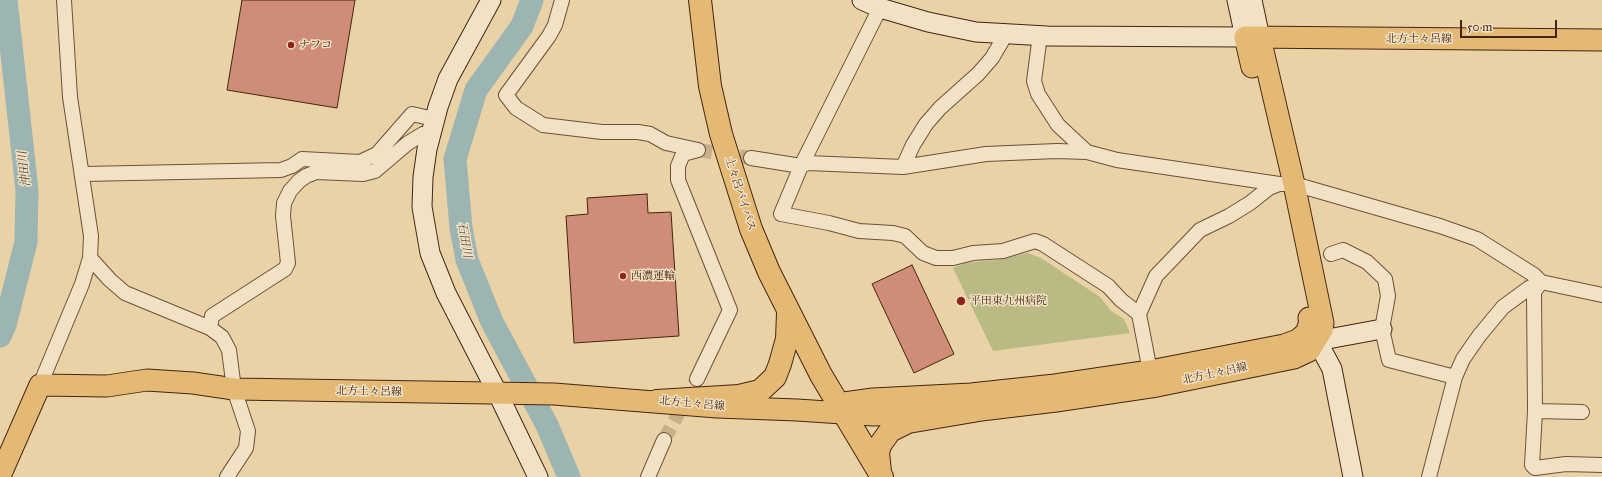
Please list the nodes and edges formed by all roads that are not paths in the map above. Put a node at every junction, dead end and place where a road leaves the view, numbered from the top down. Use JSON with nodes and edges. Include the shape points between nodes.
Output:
{"nodes":[{"id":1,"x":64,"y":0,"type":"edge"},
{"id":2,"x":490,"y":0,"type":"edge"},
{"id":3,"x":562,"y":0,"type":"edge"},
{"id":4,"x":700,"y":0,"type":"edge"},
{"id":5,"x":862,"y":0,"type":"edge"},
{"id":6,"x":1237,"y":0,"type":"edge"},
{"id":7,"x":1252,"y":0,"type":"edge"},
{"id":8,"x":880,"y":8,"type":"junction"},
{"id":9,"x":1006,"y":34,"type":"junction"},
{"id":10,"x":1040,"y":35,"type":"junction"},
{"id":11,"x":1253,"y":37,"type":"junction"},
{"id":12,"x":1602,"y":40,"type":"edge"},
{"id":13,"x":432,"y":128,"type":"junction"},
{"id":14,"x":1088,"y":152,"type":"junction"},
{"id":15,"x":751,"y":158,"type":"tunnel mouth"},
{"id":16,"x":801,"y":166,"type":"junction"},
{"id":17,"x":903,"y":167,"type":"junction"},
{"id":18,"x":83,"y":174,"type":"junction"},
{"id":19,"x":1287,"y":184,"type":"junction"},
{"id":20,"x":1331,"y":254,"type":"dead end"},
{"id":21,"x":90,"y":258,"type":"junction"},
{"id":22,"x":1541,"y":282,"type":"junction"},
{"id":23,"x":1602,"y":295,"type":"edge"},
{"id":24,"x":788,"y":312,"type":"junction"},
{"id":25,"x":1139,"y":314,"type":"junction"},
{"id":26,"x":210,"y":328,"type":"junction"},
{"id":27,"x":1382,"y":329,"type":"junction"},
{"id":28,"x":1312,"y":337,"type":"junction"},
{"id":29,"x":1455,"y":377,"type":"junction"},
{"id":30,"x":1154,"y":378,"type":"junction"},
{"id":31,"x":697,"y":379,"type":"tunnel mouth"},
{"id":32,"x":40,"y":386,"type":"junction"},
{"id":33,"x":234,"y":389,"type":"junction"},
{"id":34,"x":502,"y":394,"type":"junction"},
{"id":35,"x":657,"y":401,"type":"junction"},
{"id":36,"x":837,"y":409,"type":"junction"},
{"id":37,"x":1535,"y":410,"type":"junction"},
{"id":38,"x":973,"y":411,"type":"junction"},
{"id":39,"x":1582,"y":412,"type":"dead end"},
{"id":40,"x":664,"y":440,"type":"tunnel mouth"},
{"id":41,"x":1602,"y":464,"type":"edge"},
{"id":42,"x":0,"y":476,"type":"edge"},
{"id":43,"x":227,"y":477,"type":"edge"},
{"id":44,"x":538,"y":477,"type":"edge"},
{"id":45,"x":648,"y":477,"type":"edge"},
{"id":46,"x":876,"y":477,"type":"edge"},
{"id":47,"x":1353,"y":477,"type":"edge"},
{"id":48,"x":1429,"y":477,"type":"edge"}],
"edges":[{"from":1,"to":18,"type":"street","via":[[70,97]]},
{"from":2,"to":13,"type":"street","via":[[448,79]]},
{"from":3,"to":31,"type":"street","via":[[549,36],[506,95],[516,108],[543,125],[602,132],[638,132],[650,134],[666,143],[698,150],[683,154],[678,166],[678,180],[730,310]]},
{"from":4,"to":24,"type":"highway","name":"土々呂バイパス","via":[[710,86],[720,134],[751,228]]},
{"from":5,"to":8,"type":"street"},
{"from":6,"to":11,"type":"street"},
{"from":7,"to":11,"type":"street"},
{"from":8,"to":9,"type":"street","via":[[976,32]]},
{"from":8,"to":16,"type":"street"},
{"from":9,"to":10,"type":"street"},
{"from":9,"to":17,"type":"street","via":[[992,58],[978,74],[926,124]]},
{"from":10,"to":11,"type":"street"},
{"from":10,"to":14,"type":"street","via":[[1034,81],[1038,94],[1058,125]]},
{"from":11,"to":12,"type":"main road","name":"北方土々呂線"},
{"from":11,"to":19,"type":"main road"},
{"from":13,"to":18,"type":"street","via":[[412,114],[377,154],[360,162],[302,159],[281,170]]},
{"from":13,"to":26,"type":"street","via":[[408,143],[375,171],[363,174],[316,172],[299,181],[284,203],[288,263],[285,269],[212,316]]},
{"from":13,"to":34,"type":"street","via":[[422,185],[422,207],[430,253],[446,293]]},
{"from":14,"to":17,"type":"street","via":[[986,154]]},
{"from":14,"to":19,"type":"street","via":[[1117,160]]},
{"from":15,"to":16,"type":"street"},
{"from":16,"to":17,"type":"street","via":[[808,163]]},
{"from":16,"to":25,"type":"street","via":[[781,214],[829,223],[859,232],[905,236],[923,253],[936,258],[1003,251],[1035,241],[1108,286],[1120,300]]},
{"from":18,"to":21,"type":"street","via":[[91,236]]},
{"from":19,"to":22,"type":"street","via":[[1478,239],[1534,274]]},
{"from":19,"to":25,"type":"street","via":[[1269,188],[1229,216],[1200,230],[1156,276]]},
{"from":19,"to":28,"type":"main road","via":[[1323,323],[1322,330]]},
{"from":20,"to":27,"type":"street","via":[[1343,250],[1367,262],[1384,279],[1388,296]]},
{"from":21,"to":26,"type":"street","via":[[125,293]]},
{"from":21,"to":32,"type":"street","via":[[82,284]]},
{"from":22,"to":23,"type":"street"},
{"from":22,"to":29,"type":"street","via":[[1503,307],[1463,359]]},
{"from":22,"to":37,"type":"street","via":[[1534,292]]},
{"from":24,"to":35,"type":"highway","via":[[785,351],[775,377],[760,391],[740,396]]},
{"from":24,"to":36,"type":"highway","name":"土々呂バイパス"},
{"from":25,"to":30,"type":"street"},
{"from":26,"to":33,"type":"street","via":[[222,337],[229,350]]},
{"from":27,"to":28,"type":"street"},
{"from":27,"to":29,"type":"street","via":[[1389,360]]},
{"from":28,"to":30,"type":"main road","name":"北方土々呂線","via":[[1309,351],[1294,358]]},
{"from":28,"to":47,"type":"street","via":[[1332,369]]},
{"from":29,"to":48,"type":"street"},
{"from":30,"to":36,"type":"main road","name":"北方土々呂線","via":[[971,394],[873,399]]},
{"from":30,"to":38,"type":"main road","name":"北方土々呂線","via":[[1056,402]]},
{"from":32,"to":33,"type":"main road","name":"北方土々呂線","via":[[108,386],[147,380]]},
{"from":32,"to":42,"type":"main road"},
{"from":33,"to":34,"type":"main road","name":"北方土々呂線"},
{"from":33,"to":43,"type":"street","via":[[248,431],[246,448]]},
{"from":34,"to":35,"type":"main road","name":"北方土々呂線","via":[[554,394]]},
{"from":34,"to":44,"type":"street"},
{"from":35,"to":36,"type":"main road","name":"北方土々呂線","via":[[717,407]]},
{"from":36,"to":38,"type":"main road","name":"北方土々呂線"},
{"from":36,"to":46,"type":"highway","name":"土々呂バイパス","via":[[848,445]]},
{"from":37,"to":39,"type":"street"},
{"from":37,"to":41,"type":"street","via":[[1532,465],[1534,468],[1566,464]]},
{"from":38,"to":46,"type":"highway","via":[[908,422],[890,431],[880,445]]},
{"from":40,"to":45,"type":"street"}]}
